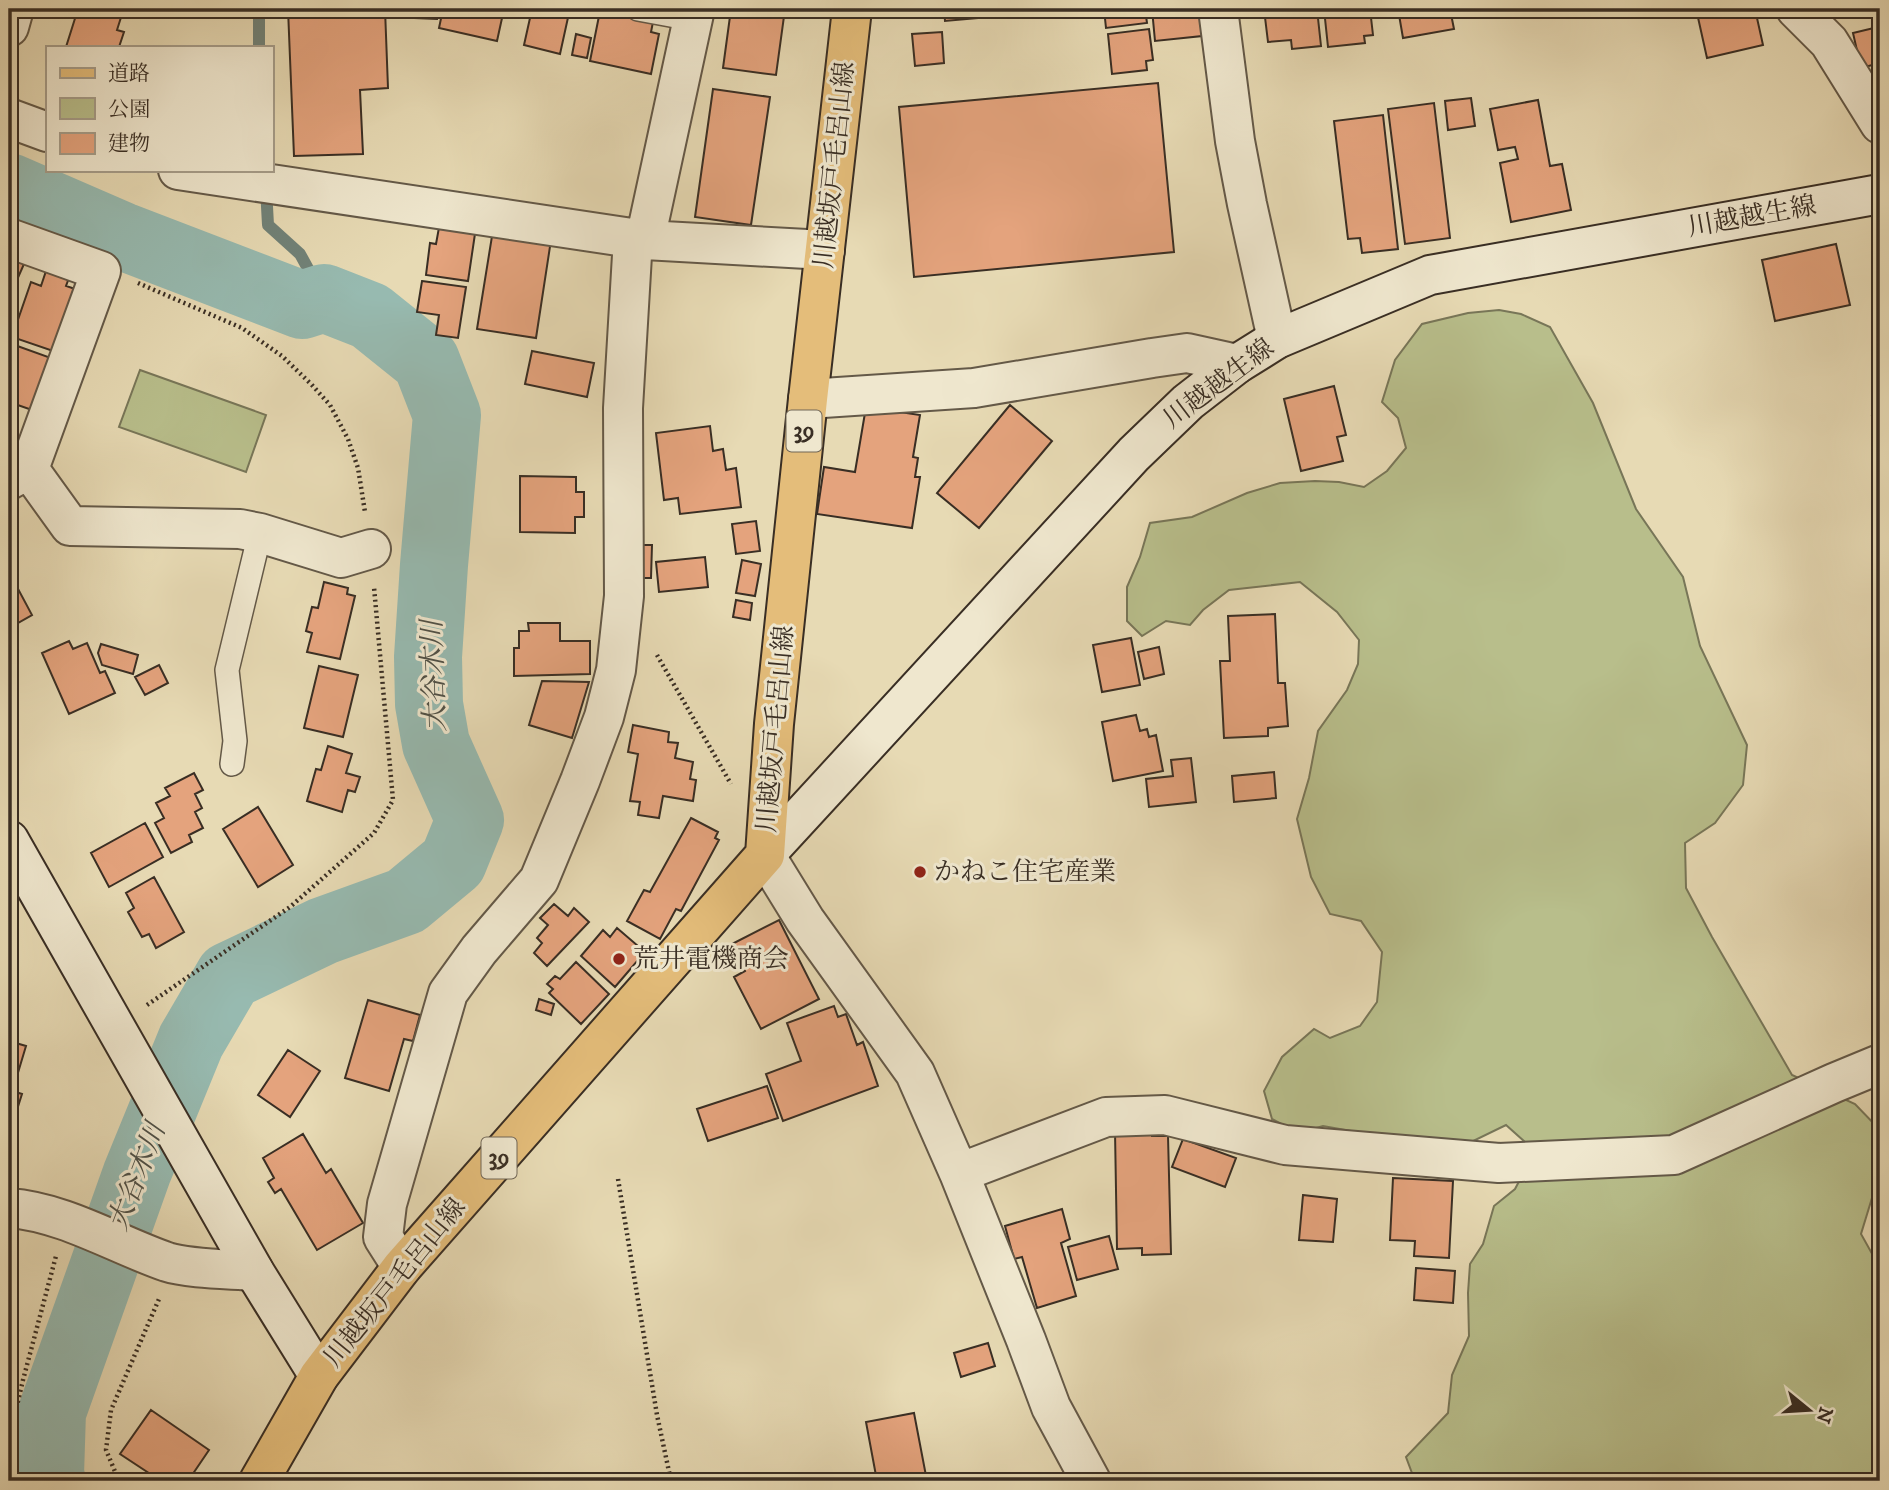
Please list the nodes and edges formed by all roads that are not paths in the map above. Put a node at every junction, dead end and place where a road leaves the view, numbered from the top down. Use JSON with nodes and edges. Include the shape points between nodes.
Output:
{"nodes":[{"id":1,"x":14,"y":9,"type":"edge"},
{"id":2,"x":638,"y":9,"type":"edge"},
{"id":3,"x":852,"y":9,"type":"edge"},
{"id":4,"x":1218,"y":9,"type":"edge"},
{"id":5,"x":1796,"y":9,"type":"edge"},
{"id":6,"x":693,"y":14,"type":"edge"},
{"id":7,"x":9,"y":27,"type":"edge"},
{"id":8,"x":9,"y":118,"type":"edge"},
{"id":9,"x":1880,"y":124,"type":"edge"},
{"id":10,"x":46,"y":132,"type":"edge"},
{"id":11,"x":191,"y":172,"type":"edge"},
{"id":12,"x":1880,"y":194,"type":"edge"},
{"id":13,"x":9,"y":238,"type":"edge"},
{"id":14,"x":639,"y":239,"type":"junction"},
{"id":15,"x":825,"y":250,"type":"junction"},
{"id":16,"x":1277,"y":339,"type":"junction"},
{"id":17,"x":1237,"y":364,"type":"junction"},
{"id":18,"x":808,"y":399,"type":"junction"},
{"id":19,"x":19,"y":474,"type":"edge"},
{"id":20,"x":260,"y":533,"type":"junction"},
{"id":21,"x":371,"y":549,"type":"road end"},
{"id":22,"x":232,"y":764,"type":"dead end"},
{"id":23,"x":9,"y":840,"type":"edge"},
{"id":24,"x":765,"y":855,"type":"junction"},
{"id":25,"x":1880,"y":1064,"type":"edge"},
{"id":26,"x":958,"y":1173,"type":"junction"},
{"id":27,"x":9,"y":1208,"type":"edge"},
{"id":28,"x":402,"y":1267,"type":"junction"},
{"id":29,"x":254,"y":1271,"type":"junction"},
{"id":30,"x":319,"y":1376,"type":"junction"},
{"id":31,"x":258,"y":1481,"type":"edge"},
{"id":32,"x":1091,"y":1481,"type":"edge"}],
"edges":[{"from":1,"to":7,"type":"street"},
{"from":2,"to":6,"type":"lane"},
{"from":3,"to":15,"type":"main road","name":"川越坂戸毛呂山線","number":"39"},
{"from":4,"to":16,"type":"street","via":[[1235,141]]},
{"from":5,"to":9,"type":"street","via":[[1829,42]]},
{"from":6,"to":14,"type":"street"},
{"from":8,"to":10,"type":"street"},
{"from":11,"to":14,"type":"street"},
{"from":12,"to":16,"type":"street","name":"川越越生線","via":[[1430,275]]},
{"from":13,"to":19,"type":"street","via":[[101,271]]},
{"from":14,"to":15,"type":"street"},
{"from":14,"to":28,"type":"street","via":[[623,408],[624,596],[616,670],[604,717],[539,880],[448,993],[387,1204],[383,1237]]},
{"from":15,"to":18,"type":"main road","name":"川越坂戸毛呂山線","number":"39"},
{"from":16,"to":17,"type":"street","name":"川越越生線"},
{"from":17,"to":18,"type":"street","via":[[1187,353],[974,388]]},
{"from":17,"to":24,"type":"street","name":"川越越生線","via":[[1188,402],[1134,454]]},
{"from":18,"to":24,"type":"main road","name":"川越坂戸毛呂山線","number":"39"},
{"from":19,"to":20,"type":"street","via":[[70,526],[240,528]]},
{"from":20,"to":21,"type":"street","via":[[341,558]]},
{"from":20,"to":22,"type":"lane","via":[[227,670],[235,741]]},
{"from":23,"to":29,"type":"street"},
{"from":24,"to":26,"type":"street","via":[[805,920],[915,1073]]},
{"from":24,"to":28,"type":"main road","name":"川越坂戸毛呂山線","number":"39"},
{"from":25,"to":26,"type":"street","via":[[1674,1155],[1499,1163],[1285,1145],[1164,1115],[1106,1117]]},
{"from":26,"to":32,"type":"street","via":[[1051,1406]]},
{"from":27,"to":29,"type":"street","via":[[70,1223],[172,1263]]},
{"from":28,"to":30,"type":"main road","name":"川越坂戸毛呂山線","number":"39"},
{"from":29,"to":30,"type":"street"},
{"from":30,"to":31,"type":"main road","name":"川越坂戸毛呂山線","number":"39"}]}
